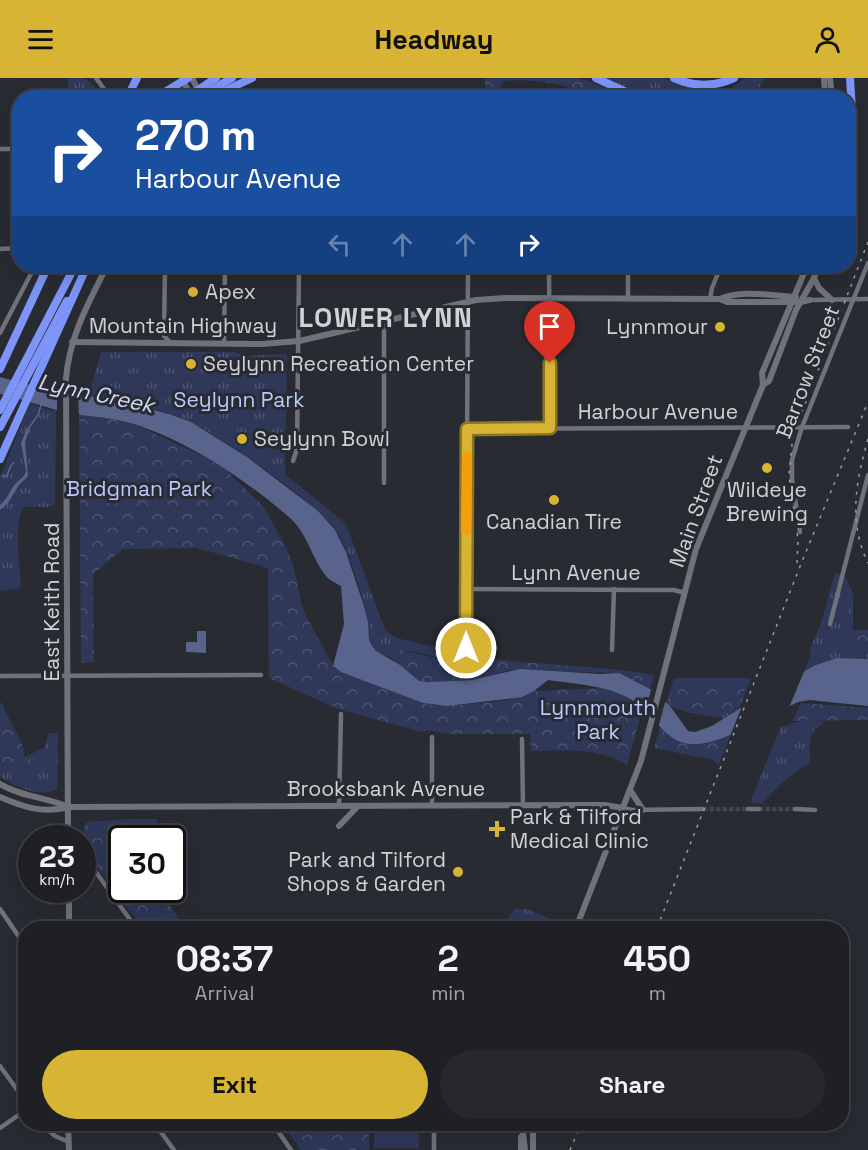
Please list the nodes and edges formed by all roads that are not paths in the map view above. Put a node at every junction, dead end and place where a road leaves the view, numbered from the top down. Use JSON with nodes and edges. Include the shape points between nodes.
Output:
{"nodes":[{"id":1,"x":190,"y":78,"type":"edge"},
{"id":2,"x":216,"y":78,"type":"edge"},
{"id":3,"x":232,"y":78,"type":"edge"},
{"id":4,"x":252,"y":78,"type":"edge"},
{"id":5,"x":596,"y":78,"type":"edge"},
{"id":6,"x":674,"y":78,"type":"edge"},
{"id":7,"x":734,"y":78,"type":"edge"},
{"id":8,"x":169,"y":90,"type":"edge"},
{"id":9,"x":198,"y":90,"type":"edge"},
{"id":10,"x":213,"y":90,"type":"edge"},
{"id":11,"x":227,"y":90,"type":"edge"},
{"id":12,"x":622,"y":90,"type":"edge"},
{"id":13,"x":868,"y":263,"type":"edge"},
{"id":14,"x":31,"y":273,"type":"edge"},
{"id":15,"x":45,"y":273,"type":"edge"},
{"id":16,"x":72,"y":273,"type":"edge"},
{"id":17,"x":82,"y":273,"type":"edge"},
{"id":18,"x":83,"y":273,"type":"edge"},
{"id":19,"x":103,"y":273,"type":"edge"},
{"id":20,"x":165,"y":273,"type":"edge"},
{"id":21,"x":225,"y":273,"type":"edge"},
{"id":22,"x":299,"y":273,"type":"edge"},
{"id":23,"x":468,"y":273,"type":"edge"},
{"id":24,"x":549,"y":273,"type":"edge"},
{"id":25,"x":628,"y":273,"type":"edge"},
{"id":26,"x":718,"y":273,"type":"edge"},
{"id":27,"x":804,"y":273,"type":"edge"},
{"id":28,"x":816,"y":273,"type":"edge"},
{"id":29,"x":814,"y":278,"type":"junction"},
{"id":30,"x":550,"y":298,"type":"junction"},
{"id":31,"x":628,"y":299,"type":"junction"},
{"id":32,"x":710,"y":299,"type":"junction"},
{"id":33,"x":792,"y":299,"type":"junction"},
{"id":34,"x":853,"y":299,"type":"junction"},
{"id":35,"x":868,"y":299,"type":"edge"},
{"id":36,"x":805,"y":300,"type":"junction"},
{"id":37,"x":832,"y":300,"type":"junction"},
{"id":38,"x":467,"y":301,"type":"junction"},
{"id":39,"x":384,"y":321,"type":"junction"},
{"id":40,"x":0,"y":333,"type":"edge"},
{"id":41,"x":164,"y":336,"type":"junction"},
{"id":42,"x":299,"y":341,"type":"junction"},
{"id":43,"x":72,"y":342,"type":"junction"},
{"id":44,"x":157,"y":343,"type":"junction"},
{"id":45,"x":171,"y":343,"type":"junction"},
{"id":46,"x":224,"y":343,"type":"junction"},
{"id":47,"x":26,"y":368,"type":"junction"},
{"id":48,"x":0,"y":369,"type":"edge"},
{"id":49,"x":763,"y":385,"type":"junction"},
{"id":50,"x":0,"y":410,"type":"edge"},
{"id":51,"x":1,"y":425,"type":"edge"},
{"id":52,"x":802,"y":427,"type":"junction"},
{"id":53,"x":848,"y":427,"type":"dead end"},
{"id":54,"x":550,"y":428,"type":"junction"},
{"id":55,"x":745,"y":428,"type":"junction"},
{"id":56,"x":467,"y":429,"type":"junction"},
{"id":57,"x":0,"y":459,"type":"edge"},
{"id":58,"x":293,"y":461,"type":"dead end"},
{"id":59,"x":868,"y":475,"type":"edge"},
{"id":60,"x":384,"y":483,"type":"dead end"},
{"id":61,"x":800,"y":532,"type":"dead end"},
{"id":62,"x":466,"y":589,"type":"junction"},
{"id":63,"x":614,"y":589,"type":"junction"},
{"id":64,"x":686,"y":593,"type":"junction"},
{"id":65,"x":830,"y":624,"type":"dead end"},
{"id":66,"x":466,"y":648,"type":"dead end"},
{"id":67,"x":612,"y":650,"type":"dead end"},
{"id":68,"x":68,"y":675,"type":"junction"},
{"id":69,"x":261,"y":675,"type":"dead end"},
{"id":70,"x":0,"y":676,"type":"edge"},
{"id":71,"x":341,"y":714,"type":"dead end"},
{"id":72,"x":432,"y":737,"type":"dead end"},
{"id":73,"x":522,"y":740,"type":"dead end"},
{"id":74,"x":0,"y":784,"type":"edge"},
{"id":75,"x":630,"y":790,"type":"junction"},
{"id":76,"x":0,"y":797,"type":"edge"},
{"id":77,"x":339,"y":806,"type":"junction"},
{"id":78,"x":358,"y":806,"type":"junction"},
{"id":79,"x":432,"y":806,"type":"junction"},
{"id":80,"x":523,"y":806,"type":"junction"},
{"id":81,"x":68,"y":807,"type":"junction"},
{"id":82,"x":623,"y":808,"type":"junction"},
{"id":83,"x":703,"y":809,"type":"tunnel mouth"},
{"id":84,"x":748,"y":809,"type":"tunnel mouth"},
{"id":85,"x":759,"y":809,"type":"tunnel mouth"},
{"id":86,"x":795,"y":809,"type":"tunnel mouth"},
{"id":87,"x":642,"y":810,"type":"junction"},
{"id":88,"x":815,"y":810,"type":"dead end"},
{"id":89,"x":68,"y":825,"type":"edge"},
{"id":90,"x":339,"y":826,"type":"dead end"},
{"id":91,"x":96,"y":872,"type":"edge"},
{"id":92,"x":69,"y":903,"type":"edge"},
{"id":93,"x":0,"y":909,"type":"edge"},
{"id":94,"x":69,"y":921,"type":"edge"},
{"id":95,"x":131,"y":921,"type":"edge"},
{"id":96,"x":579,"y":921,"type":"edge"},
{"id":97,"x":18,"y":935,"type":"edge"},
{"id":98,"x":0,"y":1066,"type":"edge"},
{"id":99,"x":18,"y":1091,"type":"edge"},
{"id":100,"x":18,"y":1116,"type":"edge"},
{"id":101,"x":0,"y":1128,"type":"edge"},
{"id":102,"x":50,"y":1131,"type":"edge"},
{"id":103,"x":68,"y":1131,"type":"edge"},
{"id":104,"x":161,"y":1131,"type":"edge"},
{"id":105,"x":278,"y":1131,"type":"edge"},
{"id":106,"x":434,"y":1131,"type":"edge"},
{"id":107,"x":522,"y":1131,"type":"edge"},
{"id":108,"x":523,"y":1131,"type":"edge"},
{"id":109,"x":533,"y":1131,"type":"edge"},
{"id":110,"x":69,"y":1142,"type":"junction"},
{"id":111,"x":69,"y":1150,"type":"edge"},
{"id":112,"x":174,"y":1150,"type":"edge"},
{"id":113,"x":291,"y":1150,"type":"edge"},
{"id":114,"x":434,"y":1150,"type":"edge"},
{"id":115,"x":520,"y":1150,"type":"edge"},
{"id":116,"x":525,"y":1150,"type":"edge"},
{"id":117,"x":533,"y":1150,"type":"edge"}],
"edges":[{"from":1,"to":8,"type":"highway"},
{"from":2,"to":9,"type":"highway"},
{"from":3,"to":10,"type":"highway"},
{"from":4,"to":11,"type":"highway"},
{"from":5,"to":12,"type":"highway"},
{"from":6,"to":7,"type":"highway","via":[[705,85]]},
{"from":13,"to":34,"type":"street","name":"Barrow Street"},
{"from":14,"to":40,"type":"street"},
{"from":15,"to":48,"type":"highway"},
{"from":16,"to":47,"type":"highway"},
{"from":17,"to":47,"type":"highway"},
{"from":18,"to":57,"type":"highway"},
{"from":19,"to":43,"type":"main road","name":"East Keith Road"},
{"from":20,"to":41,"type":"street"},
{"from":21,"to":46,"type":"street"},
{"from":22,"to":42,"type":"street"},
{"from":23,"to":38,"type":"street"},
{"from":24,"to":30,"type":"street"},
{"from":25,"to":31,"type":"street"},
{"from":26,"to":32,"type":"street"},
{"from":27,"to":33,"type":"main road","name":"Main Street"},
{"from":28,"to":29,"type":"main road","name":"Main Street"},
{"from":29,"to":36,"type":"main road","name":"Main Street"},
{"from":29,"to":37,"type":"main road"},
{"from":30,"to":31,"type":"main road","name":"Mountain Highway"},
{"from":30,"to":38,"type":"main road","name":"Mountain Highway"},
{"from":30,"to":54,"type":"street"},
{"from":31,"to":32,"type":"main road","name":"Mountain Highway"},
{"from":32,"to":33,"type":"main road","name":"Mountain Highway"},
{"from":33,"to":36,"type":"main road","name":"Mountain Highway"},
{"from":33,"to":49,"type":"main road","name":"Main Street","via":[[762,373]]},
{"from":34,"to":35,"type":"street","name":"Mountain Highway"},
{"from":34,"to":37,"type":"street","name":"Mountain Highway"},
{"from":34,"to":52,"type":"street","name":"Barrow Street"},
{"from":36,"to":37,"type":"street","name":"Mountain Highway"},
{"from":36,"to":49,"type":"main road","name":"Main Street","via":[[769,381]]},
{"from":38,"to":39,"type":"main road","name":"Mountain Highway"},
{"from":38,"to":56,"type":"street"},
{"from":39,"to":42,"type":"main road","name":"Mountain Highway"},
{"from":39,"to":60,"type":"street"},
{"from":41,"to":44,"type":"street"},
{"from":41,"to":45,"type":"street"},
{"from":42,"to":46,"type":"main road","name":"Mountain Highway"},
{"from":42,"to":58,"type":"street","via":[[297,449]]},
{"from":43,"to":44,"type":"main road","name":"Mountain Highway"},
{"from":43,"to":68,"type":"main road","name":"East Keith Road","via":[[66,379]]},
{"from":44,"to":45,"type":"main road","name":"Mountain Highway"},
{"from":45,"to":46,"type":"main road","name":"Mountain Highway"},
{"from":47,"to":50,"type":"highway"},
{"from":47,"to":51,"type":"highway"},
{"from":49,"to":55,"type":"main road","name":"Main Street"},
{"from":52,"to":53,"type":"street","name":"Harbour Avenue"},
{"from":52,"to":55,"type":"street","name":"Harbour Avenue"},
{"from":52,"to":61,"type":"street","name":"Barrow Street","via":[[792,460]]},
{"from":54,"to":55,"type":"street","name":"Harbour Avenue"},
{"from":54,"to":56,"type":"street","name":"Harbour Avenue"},
{"from":55,"to":64,"type":"main road","name":"Main Street","via":[[696,549]]},
{"from":56,"to":62,"type":"street"},
{"from":59,"to":65,"type":"street"},
{"from":62,"to":63,"type":"street","name":"Lynn Avenue"},
{"from":62,"to":66,"type":"street"},
{"from":63,"to":64,"type":"street","name":"Lynn Avenue"},
{"from":63,"to":67,"type":"street"},
{"from":64,"to":75,"type":"main road","name":"Main Street"},
{"from":68,"to":69,"type":"street"},
{"from":68,"to":70,"type":"street"},
{"from":68,"to":81,"type":"main road","name":"East Keith Road"},
{"from":71,"to":77,"type":"street"},
{"from":72,"to":79,"type":"street"},
{"from":73,"to":80,"type":"street"},
{"from":74,"to":81,"type":"main road"},
{"from":75,"to":82,"type":"main road","name":"Main Street"},
{"from":75,"to":87,"type":"main road"},
{"from":76,"to":81,"type":"main road","via":[[36,809],[55,811]]},
{"from":77,"to":78,"type":"main road","name":"Brooksbank Avenue"},
{"from":77,"to":81,"type":"main road","name":"Brooksbank Avenue"},
{"from":78,"to":79,"type":"main road","name":"Brooksbank Avenue"},
{"from":78,"to":90,"type":"main road"},
{"from":79,"to":80,"type":"main road","name":"Brooksbank Avenue"},
{"from":80,"to":82,"type":"main road","name":"Brooksbank Avenue"},
{"from":81,"to":89,"type":"main road","name":"East Keith Road"},
{"from":82,"to":87,"type":"street","name":"Brooksbank Avenue"},
{"from":82,"to":96,"type":"main road","name":"Main Street"},
{"from":83,"to":87,"type":"street","name":"Brooksbank Avenue"},
{"from":84,"to":85,"type":"street"},
{"from":86,"to":88,"type":"street"},
{"from":91,"to":95,"type":"street"},
{"from":92,"to":94,"type":"main road"},
{"from":93,"to":97,"type":"street"},
{"from":98,"to":99,"type":"street"},
{"from":100,"to":101,"type":"street"},
{"from":102,"to":110,"type":"street"},
{"from":103,"to":110,"type":"main road"},
{"from":104,"to":112,"type":"street"},
{"from":105,"to":113,"type":"street"},
{"from":106,"to":114,"type":"street"},
{"from":107,"to":115,"type":"main road"},
{"from":108,"to":116,"type":"main road"},
{"from":109,"to":117,"type":"main road"},
{"from":110,"to":111,"type":"main road"}]}
